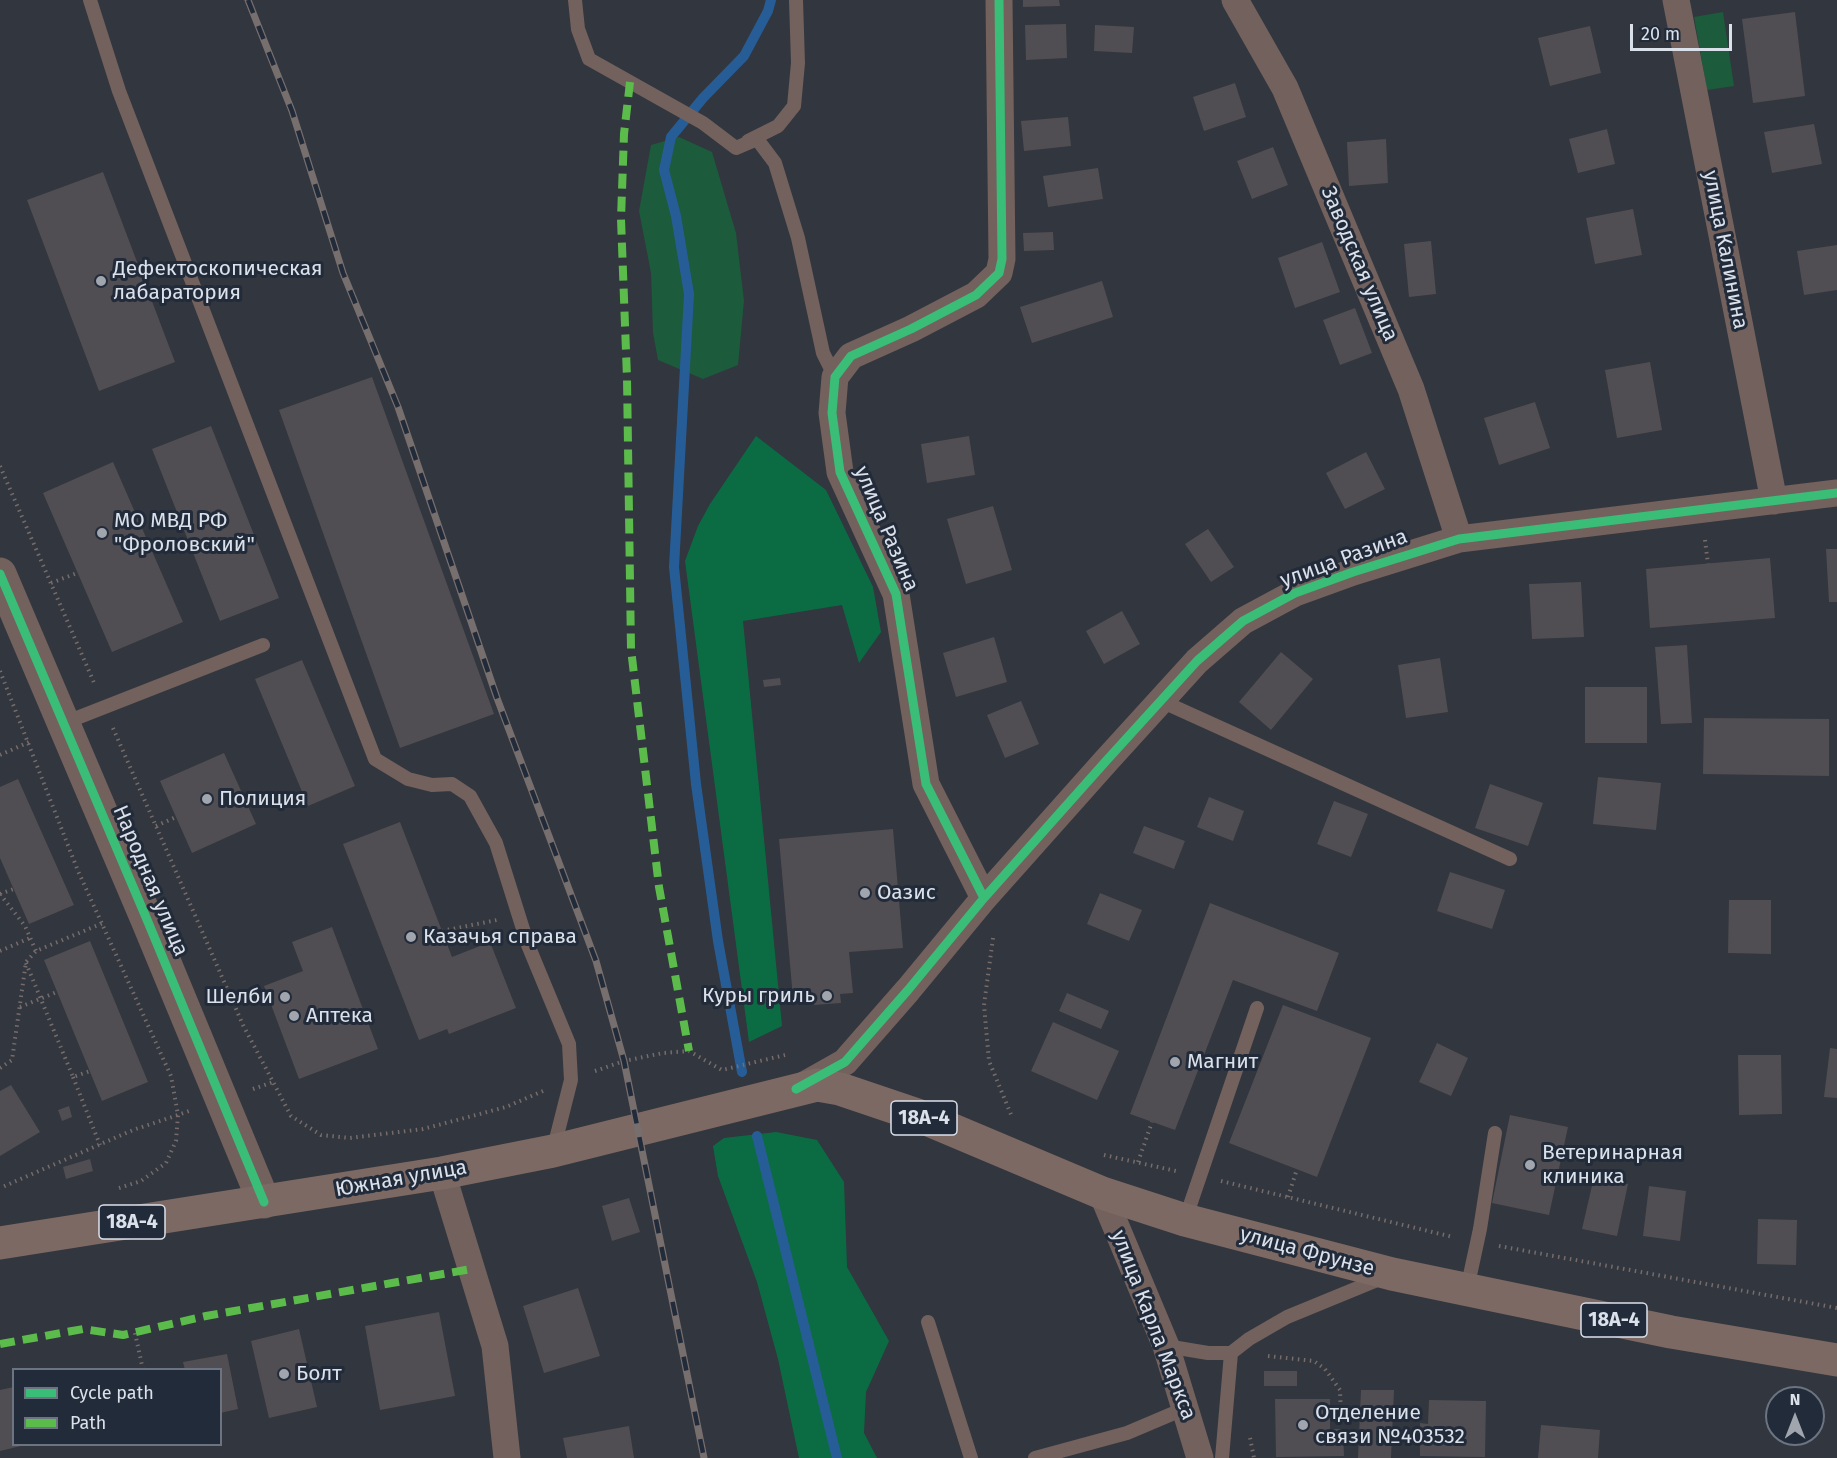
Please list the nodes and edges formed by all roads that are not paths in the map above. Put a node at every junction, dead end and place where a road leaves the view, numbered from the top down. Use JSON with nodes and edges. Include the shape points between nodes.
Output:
{"nodes":[{"id":1,"x":90,"y":0,"type":"edge"},
{"id":2,"x":575,"y":0,"type":"edge"},
{"id":3,"x":796,"y":0,"type":"edge"},
{"id":4,"x":999,"y":0,"type":"edge"},
{"id":5,"x":1235,"y":0,"type":"edge"},
{"id":6,"x":1676,"y":0,"type":"edge"},
{"id":7,"x":736,"y":148,"type":"junction"},
{"id":8,"x":835,"y":377,"type":"junction"},
{"id":9,"x":1837,"y":493,"type":"edge"},
{"id":10,"x":1774,"y":501,"type":"junction"},
{"id":11,"x":1459,"y":539,"type":"junction"},
{"id":12,"x":0,"y":574,"type":"edge"},
{"id":13,"x":263,"y":645,"type":"dead end"},
{"id":14,"x":1161,"y":701,"type":"junction"},
{"id":15,"x":64,"y":723,"type":"junction"},
{"id":16,"x":1509,"y":859,"type":"dead end"},
{"id":17,"x":984,"y":898,"type":"junction"},
{"id":18,"x":1257,"y":1008,"type":"dead end"},
{"id":19,"x":796,"y":1089,"type":"junction"},
{"id":20,"x":1495,"y":1133,"type":"dead end"},
{"id":21,"x":552,"y":1151,"type":"junction"},
{"id":22,"x":442,"y":1173,"type":"junction"},
{"id":23,"x":1102,"y":1193,"type":"junction"},
{"id":24,"x":264,"y":1202,"type":"junction"},
{"id":25,"x":1185,"y":1220,"type":"junction"},
{"id":26,"x":0,"y":1243,"type":"edge"},
{"id":27,"x":1392,"y":1274,"type":"junction"},
{"id":28,"x":1467,"y":1289,"type":"junction"},
{"id":29,"x":928,"y":1322,"type":"dead end"},
{"id":30,"x":1166,"y":1346,"type":"junction"},
{"id":31,"x":1231,"y":1353,"type":"junction"},
{"id":32,"x":1837,"y":1360,"type":"edge"},
{"id":33,"x":1186,"y":1408,"type":"junction"},
{"id":34,"x":507,"y":1458,"type":"edge"},
{"id":35,"x":971,"y":1458,"type":"edge"},
{"id":36,"x":1035,"y":1458,"type":"edge"},
{"id":37,"x":1200,"y":1458,"type":"edge"},
{"id":38,"x":1222,"y":1458,"type":"edge"}],
"edges":[{"from":1,"to":21,"type":"lane","via":[[119,91],[375,759],[408,779],[432,785],[452,784],[470,796],[496,843],[528,945],[569,1044],[571,1080]]},
{"from":2,"to":7,"type":"lane","via":[[578,29],[589,59],[703,123]]},
{"from":3,"to":7,"type":"lane","via":[[798,63],[794,106],[778,126]]},
{"from":4,"to":8,"type":"street","via":[[1002,259],[999,273],[976,295],[851,356]]},
{"from":5,"to":11,"type":"street","name":"Заводская улица","via":[[1285,88],[1412,389]]},
{"from":6,"to":10,"type":"street","name":"улица Калинина"},
{"from":7,"to":8,"type":"lane","via":[[757,139],[775,163],[798,238],[823,353]]},
{"from":8,"to":17,"type":"street","name":"улица Разина","via":[[832,413],[840,472],[896,594],[926,784]]},
{"from":9,"to":10,"type":"street","name":"улица Разина"},
{"from":10,"to":11,"type":"street","name":"улица Разина"},
{"from":11,"to":14,"type":"street","name":"улица Разина","via":[[1305,589],[1254,615],[1197,661]]},
{"from":12,"to":15,"type":"street","name":"Народная улица"},
{"from":13,"to":15,"type":"lane"},
{"from":14,"to":16,"type":"lane"},
{"from":14,"to":17,"type":"street","name":"улица Разина"},
{"from":15,"to":24,"type":"street","name":"Народная улица"},
{"from":17,"to":19,"type":"street","name":"улица Разина","via":[[845,1062]]},
{"from":18,"to":25,"type":"lane"},
{"from":19,"to":21,"type":"main road","name":"Южная улица","number":"18А-4"},
{"from":19,"to":23,"type":"main road","name":"улица Фрунзе","number":"18А-4","via":[[817,1085],[840,1089],[906,1111]]},
{"from":20,"to":28,"type":"lane"},
{"from":21,"to":22,"type":"main road","name":"Южная улица","number":"18А-4"},
{"from":22,"to":24,"type":"main road","name":"Южная улица","number":"18А-4"},
{"from":22,"to":34,"type":"street","via":[[495,1346]]},
{"from":23,"to":25,"type":"main road","name":"улица Фрунзе","number":"18А-4"},
{"from":23,"to":30,"type":"street","name":"улица Карла Маркса"},
{"from":24,"to":26,"type":"main road","name":"Южная улица","number":"18А-4"},
{"from":25,"to":27,"type":"main road","name":"улица Фрунзе","number":"18А-4"},
{"from":27,"to":28,"type":"main road","name":"улица Фрунзе","number":"18А-4"},
{"from":27,"to":31,"type":"lane","via":[[1287,1317]]},
{"from":28,"to":32,"type":"main road","name":"улица Фрунзе","number":"18А-4","via":[[1671,1332]]},
{"from":29,"to":35,"type":"lane"},
{"from":30,"to":31,"type":"lane"},
{"from":30,"to":33,"type":"street","name":"улица Карла Маркса"},
{"from":31,"to":38,"type":"lane"},
{"from":33,"to":36,"type":"lane","via":[[1127,1433]]},
{"from":33,"to":37,"type":"street","name":"улица Карла Маркса"}]}
